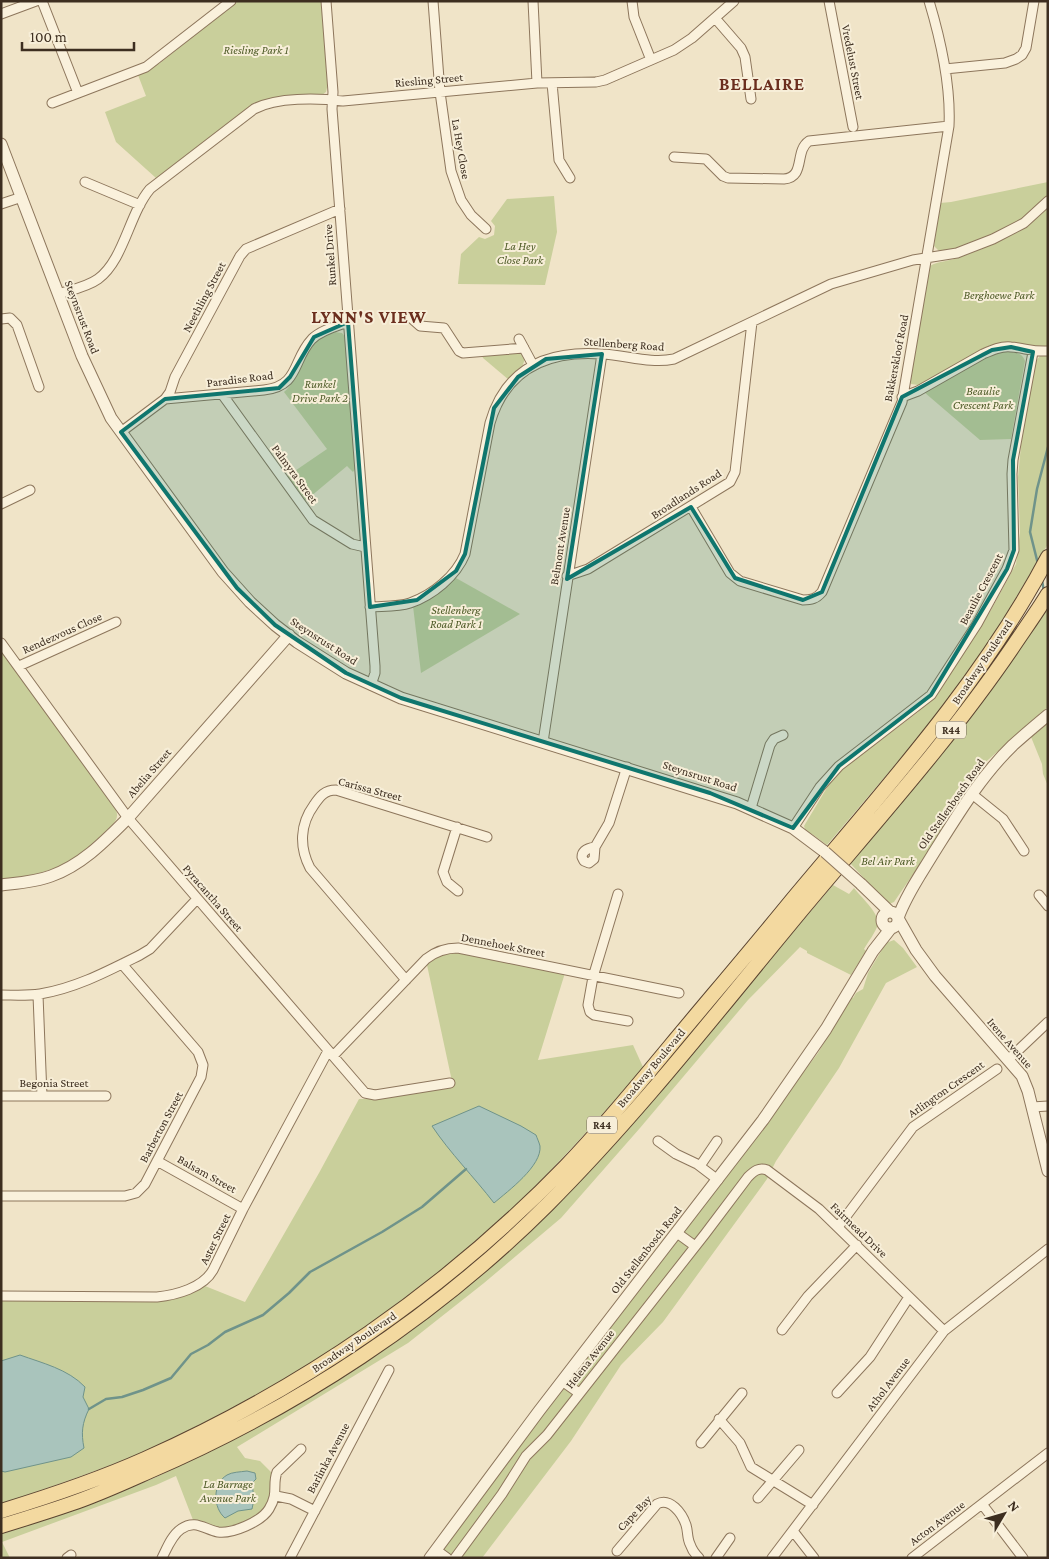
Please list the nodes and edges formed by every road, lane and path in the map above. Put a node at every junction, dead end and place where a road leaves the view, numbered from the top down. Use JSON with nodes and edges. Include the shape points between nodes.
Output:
{"nodes":[{"id":1,"x":36,"y":1,"type":"edge"},
{"id":2,"x":42,"y":1,"type":"edge"},
{"id":3,"x":231,"y":1,"type":"edge"},
{"id":4,"x":326,"y":1,"type":"edge"},
{"id":5,"x":433,"y":1,"type":"edge"},
{"id":6,"x":533,"y":1,"type":"edge"},
{"id":7,"x":632,"y":1,"type":"edge"},
{"id":8,"x":734,"y":1,"type":"edge"},
{"id":9,"x":829,"y":1,"type":"edge"},
{"id":10,"x":929,"y":1,"type":"edge"},
{"id":11,"x":1034,"y":1,"type":"edge"},
{"id":12,"x":1,"y":14,"type":"edge"},
{"id":13,"x":715,"y":18,"type":"junction"},
{"id":14,"x":651,"y":60,"type":"junction"},
{"id":15,"x":945,"y":69,"type":"junction"},
{"id":16,"x":537,"y":83,"type":"junction"},
{"id":17,"x":552,"y":83,"type":"junction"},
{"id":18,"x":440,"y":92,"type":"junction"},
{"id":19,"x":78,"y":93,"type":"junction"},
{"id":20,"x":751,"y":99,"type":"dead end"},
{"id":21,"x":333,"y":100,"type":"junction"},
{"id":22,"x":52,"y":103,"type":"dead end"},
{"id":23,"x":949,"y":126,"type":"junction"},
{"id":24,"x":853,"y":127,"type":"dead end"},
{"id":25,"x":1,"y":144,"type":"edge"},
{"id":26,"x":674,"y":157,"type":"dead end"},
{"id":27,"x":570,"y":178,"type":"dead end"},
{"id":28,"x":85,"y":182,"type":"dead end"},
{"id":29,"x":22,"y":197,"type":"junction"},
{"id":30,"x":1048,"y":201,"type":"edge"},
{"id":31,"x":1,"y":204,"type":"edge"},
{"id":32,"x":140,"y":205,"type":"junction"},
{"id":33,"x":340,"y":209,"type":"junction"},
{"id":34,"x":486,"y":229,"type":"dead end"},
{"id":35,"x":927,"y":258,"type":"junction"},
{"id":36,"x":58,"y":294,"type":"junction"},
{"id":37,"x":411,"y":318,"type":"dead end"},
{"id":38,"x":1,"y":319,"type":"edge"},
{"id":39,"x":348,"y":322,"type":"junction"},
{"id":40,"x":752,"y":322,"type":"junction"},
{"id":41,"x":519,"y":338,"type":"dead end"},
{"id":42,"x":524,"y":348,"type":"junction"},
{"id":43,"x":1048,"y":351,"type":"edge"},
{"id":44,"x":1033,"y":352,"type":"junction"},
{"id":45,"x":602,"y":354,"type":"junction"},
{"id":46,"x":532,"y":365,"type":"junction"},
{"id":47,"x":39,"y":387,"type":"dead end"},
{"id":48,"x":222,"y":394,"type":"junction"},
{"id":49,"x":902,"y":397,"type":"junction"},
{"id":50,"x":165,"y":399,"type":"junction"},
{"id":51,"x":121,"y":432,"type":"junction"},
{"id":52,"x":30,"y":490,"type":"dead end"},
{"id":53,"x":1,"y":504,"type":"edge"},
{"id":54,"x":691,"y":507,"type":"junction"},
{"id":55,"x":365,"y":547,"type":"junction"},
{"id":56,"x":1048,"y":557,"type":"edge"},
{"id":57,"x":567,"y":576,"type":"junction"},
{"id":58,"x":1047,"y":597,"type":"edge"},
{"id":59,"x":370,"y":607,"type":"junction"},
{"id":60,"x":116,"y":622,"type":"dead end"},
{"id":61,"x":289,"y":635,"type":"junction"},
{"id":62,"x":1,"y":642,"type":"edge"},
{"id":63,"x":19,"y":666,"type":"junction"},
{"id":64,"x":371,"y":685,"type":"junction"},
{"id":65,"x":1048,"y":715,"type":"edge"},
{"id":66,"x":783,"y":735,"type":"dead end"},
{"id":67,"x":544,"y":742,"type":"junction"},
{"id":68,"x":627,"y":767,"type":"junction"},
{"id":69,"x":972,"y":794,"type":"junction"},
{"id":70,"x":751,"y":808,"type":"junction"},
{"id":71,"x":128,"y":818,"type":"junction"},
{"id":72,"x":457,"y":827,"type":"junction"},
{"id":73,"x":797,"y":831,"type":"junction"},
{"id":74,"x":487,"y":837,"type":"dead end"},
{"id":75,"x":595,"y":846,"type":"dead end"},
{"id":76,"x":1024,"y":851,"type":"dead end"},
{"id":77,"x":924,"y":870,"type":"junction"},
{"id":78,"x":1,"y":884,"type":"edge"},
{"id":79,"x":915,"y":885,"type":"junction"},
{"id":80,"x":458,"y":891,"type":"dead end"},
{"id":81,"x":618,"y":894,"type":"dead end"},
{"id":82,"x":1039,"y":895,"type":"dead end"},
{"id":83,"x":197,"y":898,"type":"junction"},
{"id":84,"x":1048,"y":906,"type":"edge"},
{"id":85,"x":890,"y":922,"type":"junction"},
{"id":86,"x":905,"y":932,"type":"junction"},
{"id":87,"x":913,"y":948,"type":"junction"},
{"id":88,"x":122,"y":964,"type":"junction"},
{"id":89,"x":593,"y":976,"type":"junction"},
{"id":90,"x":406,"y":980,"type":"junction"},
{"id":91,"x":679,"y":993,"type":"dead end"},
{"id":92,"x":1,"y":995,"type":"edge"},
{"id":93,"x":38,"y":995,"type":"junction"},
{"id":94,"x":628,"y":1021,"type":"dead end"},
{"id":95,"x":1048,"y":1022,"type":"edge"},
{"id":96,"x":330,"y":1054,"type":"junction"},
{"id":97,"x":1009,"y":1059,"type":"junction"},
{"id":98,"x":997,"y":1069,"type":"dead end"},
{"id":99,"x":450,"y":1083,"type":"dead end"},
{"id":100,"x":1,"y":1096,"type":"edge"},
{"id":101,"x":42,"y":1096,"type":"junction"},
{"id":102,"x":106,"y":1096,"type":"dead end"},
{"id":103,"x":1048,"y":1106,"type":"edge"},
{"id":104,"x":1032,"y":1107,"type":"junction"},
{"id":105,"x":658,"y":1141,"type":"dead end"},
{"id":106,"x":717,"y":1141,"type":"dead end"},
{"id":107,"x":157,"y":1161,"type":"junction"},
{"id":108,"x":700,"y":1166,"type":"junction"},
{"id":109,"x":1048,"y":1171,"type":"edge"},
{"id":110,"x":748,"y":1177,"type":"joint"},
{"id":111,"x":718,"y":1180,"type":"junction"},
{"id":112,"x":1,"y":1196,"type":"edge"},
{"id":113,"x":243,"y":1209,"type":"junction"},
{"id":114,"x":838,"y":1227,"type":"junction"},
{"id":115,"x":677,"y":1233,"type":"junction"},
{"id":116,"x":857,"y":1245,"type":"junction"},
{"id":117,"x":695,"y":1246,"type":"junction"},
{"id":118,"x":1048,"y":1249,"type":"edge"},
{"id":119,"x":1,"y":1296,"type":"edge"},
{"id":120,"x":910,"y":1297,"type":"junction"},
{"id":121,"x":782,"y":1330,"type":"dead end"},
{"id":122,"x":944,"y":1331,"type":"junction"},
{"id":123,"x":389,"y":1370,"type":"dead end"},
{"id":124,"x":562,"y":1381,"type":"junction"},
{"id":125,"x":579,"y":1393,"type":"junction"},
{"id":126,"x":742,"y":1393,"type":"dead end"},
{"id":127,"x":837,"y":1393,"type":"dead end"},
{"id":128,"x":719,"y":1419,"type":"junction"},
{"id":129,"x":701,"y":1443,"type":"dead end"},
{"id":130,"x":301,"y":1449,"type":"dead end"},
{"id":131,"x":799,"y":1450,"type":"dead end"},
{"id":132,"x":1048,"y":1453,"type":"edge"},
{"id":133,"x":774,"y":1481,"type":"junction"},
{"id":134,"x":276,"y":1496,"type":"junction"},
{"id":135,"x":758,"y":1498,"type":"dead end"},
{"id":136,"x":982,"y":1504,"type":"junction"},
{"id":137,"x":813,"y":1505,"type":"junction"},
{"id":138,"x":1,"y":1511,"type":"edge"},
{"id":139,"x":315,"y":1511,"type":"junction"},
{"id":140,"x":1,"y":1526,"type":"edge"},
{"id":141,"x":793,"y":1531,"type":"junction"},
{"id":142,"x":730,"y":1538,"type":"dead end"},
{"id":143,"x":617,"y":1551,"type":"dead end"},
{"id":144,"x":433,"y":1554,"type":"edge"},
{"id":145,"x":162,"y":1558,"type":"edge"},
{"id":146,"x":290,"y":1558,"type":"edge"},
{"id":147,"x":447,"y":1558,"type":"edge"},
{"id":148,"x":455,"y":1558,"type":"edge"},
{"id":149,"x":699,"y":1558,"type":"edge"},
{"id":150,"x":716,"y":1558,"type":"edge"},
{"id":151,"x":772,"y":1558,"type":"edge"},
{"id":152,"x":814,"y":1558,"type":"edge"},
{"id":153,"x":912,"y":1558,"type":"edge"},
{"id":154,"x":1023,"y":1558,"type":"edge"}],
"edges":[{"from":1,"to":12,"type":"street"},
{"from":2,"to":19,"type":"street"},
{"from":3,"to":19,"type":"street","via":[[146,67]]},
{"from":4,"to":21,"type":"street","name":"Runkel Drive"},
{"from":5,"to":18,"type":"street","name":"La Hey Close"},
{"from":6,"to":16,"type":"street"},
{"from":7,"to":14,"type":"street","via":[[634,17]]},
{"from":8,"to":13,"type":"street","name":"Riesling Street"},
{"from":9,"to":24,"type":"street","name":"Vredelust Street"},
{"from":10,"to":15,"type":"street","name":"Bakkerskloof Road"},
{"from":11,"to":15,"type":"street","via":[[1022,55],[1005,64]]},
{"from":13,"to":14,"type":"street","name":"Riesling Street","via":[[682,45]]},
{"from":13,"to":20,"type":"street","via":[[741,48]]},
{"from":14,"to":17,"type":"street","name":"Riesling Street","via":[[605,80]]},
{"from":15,"to":23,"type":"street","name":"Bakkerskloof Road"},
{"from":16,"to":17,"type":"street","name":"Riesling Street"},
{"from":16,"to":18,"type":"street","name":"Riesling Street"},
{"from":17,"to":27,"type":"street","via":[[559,160]]},
{"from":18,"to":21,"type":"street","name":"Riesling Street"},
{"from":18,"to":34,"type":"street","name":"La Hey Close","via":[[454,184],[465,207]]},
{"from":19,"to":22,"type":"street"},
{"from":21,"to":32,"type":"street","name":"Riesling Street","via":[[261,105],[155,184]]},
{"from":21,"to":33,"type":"street","name":"Runkel Drive"},
{"from":23,"to":26,"type":"street","via":[[809,141],[803,147],[796,173],[790,179],[728,178],[706,159]]},
{"from":23,"to":35,"type":"street","name":"Bakkerskloof Road"},
{"from":25,"to":29,"type":"street","name":"Steynsrust Road"},
{"from":28,"to":32,"type":"street"},
{"from":29,"to":31,"type":"street"},
{"from":29,"to":36,"type":"street","name":"Steynsrust Road"},
{"from":30,"to":35,"type":"street","name":"Stellenberg Road","via":[[1024,223],[993,239],[957,253]]},
{"from":32,"to":36,"type":"street","name":"Riesling Street","via":[[104,274],[89,284]]},
{"from":33,"to":39,"type":"street","name":"Runkel Drive"},
{"from":33,"to":50,"type":"street","name":"Neethling Street","via":[[246,250],[235,265]]},
{"from":35,"to":40,"type":"street","name":"Stellenberg Road","via":[[832,284]]},
{"from":35,"to":49,"type":"street","name":"Bakkerskloof Road"},
{"from":36,"to":51,"type":"street","name":"Steynsrust Road","via":[[94,384]]},
{"from":37,"to":42,"type":"street","via":[[420,326],[444,328],[463,353]]},
{"from":38,"to":47,"type":"street","via":[[10,318],[17,325]]},
{"from":39,"to":48,"type":"street","name":"Paradise Road","via":[[314,337],[283,386]]},
{"from":39,"to":55,"type":"street","name":"Runkel Drive"},
{"from":40,"to":45,"type":"street","name":"Stellenberg Road","via":[[674,359],[653,361]]},
{"from":40,"to":54,"type":"street","name":"Broadlands Road","via":[[735,472],[726,486]]},
{"from":41,"to":42,"type":"street"},
{"from":42,"to":46,"type":"street"},
{"from":43,"to":44,"type":"street"},
{"from":44,"to":49,"type":"street","via":[[1012,347],[992,350],[918,392]]},
{"from":44,"to":73,"type":"street","name":"Beaulie Crescent","via":[[1012,474],[1012,559],[977,624],[930,695],[839,766],[820,787]]},
{"from":45,"to":46,"type":"street","name":"Stellenberg Road","via":[[557,356]]},
{"from":45,"to":57,"type":"street","name":"Belmont Avenue"},
{"from":46,"to":59,"type":"street","name":"Stellenberg Road","via":[[509,387],[494,408],[461,564],[450,578],[417,600]]},
{"from":48,"to":50,"type":"street","name":"Paradise Road"},
{"from":48,"to":55,"type":"street","name":"Palmyra Street","via":[[313,520],[352,544]]},
{"from":49,"to":54,"type":"street","name":"Bakkerskloof Road","via":[[822,592],[817,597],[803,600],[735,578]]},
{"from":50,"to":51,"type":"street","name":"Neethling Street"},
{"from":51,"to":61,"type":"street","name":"Steynsrust Road","via":[[223,572],[250,602]]},
{"from":52,"to":53,"type":"street"},
{"from":54,"to":57,"type":"street","name":"Broadlands Road","via":[[588,569]]},
{"from":55,"to":59,"type":"street","name":"Runkel Drive"},
{"from":56,"to":138,"type":"main road","name":"Broadway Boulevard","number":"R44","via":[[999,638],[934,730],[580,1151],[516,1215],[455,1269],[366,1336],[290,1384],[141,1461]]},
{"from":57,"to":67,"type":"street","name":"Belmont Avenue"},
{"from":58,"to":140,"type":"main road","name":"Broadway Boulevard","number":"R44","via":[[956,724],[653,1088],[598,1152],[483,1264],[372,1350],[313,1389],[173,1461],[72,1503]]},
{"from":59,"to":64,"type":"street","name":"Runkel Drive","via":[[376,674]]},
{"from":60,"to":63,"type":"street","name":"Rendezvous Close"},
{"from":61,"to":64,"type":"street","name":"Steynsrust Road"},
{"from":61,"to":71,"type":"street","name":"Abelia Street"},
{"from":62,"to":63,"type":"street","name":"Pyracantha Street"},
{"from":63,"to":71,"type":"street","name":"Pyracantha Street"},
{"from":64,"to":67,"type":"street","name":"Steynsrust Road","via":[[401,698]]},
{"from":65,"to":69,"type":"street","name":"Old Stellenbosch Road","via":[[1012,746]]},
{"from":66,"to":70,"type":"street","via":[[770,745]]},
{"from":67,"to":68,"type":"street","name":"Steynsrust Road"},
{"from":68,"to":70,"type":"street","name":"Steynsrust Road"},
{"from":68,"to":75,"type":"street","via":[[609,823]]},
{"from":69,"to":76,"type":"street","via":[[1003,819]]},
{"from":69,"to":77,"type":"street","name":"Old Stellenbosch Road"},
{"from":70,"to":73,"type":"street","name":"Steynsrust Road"},
{"from":71,"to":78,"type":"street","name":"Abelia Street","via":[[100,846],[69,868],[50,877]]},
{"from":71,"to":83,"type":"street","name":"Pyracantha Street"},
{"from":72,"to":74,"type":"street","name":"Carissa Street"},
{"from":72,"to":80,"type":"street","via":[[443,872],[447,882]]},
{"from":72,"to":90,"type":"street","name":"Carissa Street","via":[[336,790],[320,796],[303,824],[305,859],[310,868]]},
{"from":73,"to":85,"type":"street","name":"Steynsrust Road","bridge":true,"via":[[861,884]]},
{"from":77,"to":79,"type":"street","name":"Old Stellenbosch Road"},
{"from":77,"to":85,"type":"street","name":"Old Stellenbosch Road","via":[[917,876]]},
{"from":79,"to":85,"type":"street","name":"Old Stellenbosch Road"},
{"from":79,"to":86,"type":"street","via":[[905,912]]},
{"from":81,"to":89,"type":"street"},
{"from":82,"to":84,"type":"street"},
{"from":83,"to":88,"type":"street","via":[[150,948]]},
{"from":83,"to":96,"type":"street","name":"Pyracantha Street"},
{"from":85,"to":86,"type":"street","name":"Irene Avenue"},
{"from":85,"to":87,"type":"street","name":"Irene Avenue"},
{"from":85,"to":111,"type":"street","name":"Old Stellenbosch Road","via":[[790,1084]]},
{"from":86,"to":87,"type":"street","name":"Irene Avenue"},
{"from":87,"to":97,"type":"street","name":"Irene Avenue","via":[[959,1006]]},
{"from":88,"to":93,"type":"street","via":[[76,985]]},
{"from":88,"to":107,"type":"street","name":"Barberton Street","via":[[203,1060],[201,1077]]},
{"from":89,"to":90,"type":"street","name":"Dennehoek Street","via":[[453,948],[432,955]]},
{"from":89,"to":91,"type":"street","name":"Dennehoek Street"},
{"from":89,"to":94,"type":"street","via":[[588,1005],[590,1012]]},
{"from":90,"to":96,"type":"street","name":"Dennehoek Street"},
{"from":92,"to":93,"type":"street"},
{"from":93,"to":101,"type":"street"},
{"from":95,"to":97,"type":"street"},
{"from":96,"to":99,"type":"street","name":"Pyracantha Street","via":[[368,1095]]},
{"from":96,"to":113,"type":"street","name":"Aster Street"},
{"from":97,"to":104,"type":"street","name":"Irene Avenue","via":[[1024,1080]]},
{"from":98,"to":114,"type":"street","name":"Arlington Crescent","via":[[913,1127]]},
{"from":100,"to":101,"type":"street","name":"Begonia Street"},
{"from":101,"to":102,"type":"street","name":"Begonia Street"},
{"from":103,"to":104,"type":"street"},
{"from":104,"to":109,"type":"street","name":"Irene Avenue"},
{"from":105,"to":108,"type":"street"},
{"from":106,"to":108,"type":"street"},
{"from":107,"to":112,"type":"street","name":"Barberton Street","via":[[145,1184],[131,1196]]},
{"from":107,"to":113,"type":"street","name":"Balsam Street"},
{"from":108,"to":111,"type":"street"},
{"from":110,"to":114,"type":"street","name":"Fairmead Drive","via":[[757,1169],[767,1170]]},
{"from":110,"to":117,"type":"street","name":"Helena Avenue"},
{"from":111,"to":115,"type":"street","name":"Old Stellenbosch Road"},
{"from":113,"to":119,"type":"street","name":"Aster Street","via":[[210,1275],[199,1284],[175,1293],[150,1297]]},
{"from":114,"to":116,"type":"street","name":"Fairmead Drive"},
{"from":115,"to":117,"type":"street"},
{"from":115,"to":124,"type":"street","name":"Old Stellenbosch Road"},
{"from":116,"to":120,"type":"street","name":"Fairmead Drive"},
{"from":116,"to":121,"type":"street","via":[[808,1296]]},
{"from":117,"to":125,"type":"street","name":"Helena Avenue"},
{"from":118,"to":122,"type":"street","name":"Athol Avenue"},
{"from":120,"to":122,"type":"street","name":"Fairmead Drive"},
{"from":120,"to":127,"type":"street","via":[[870,1357]]},
{"from":122,"to":137,"type":"street","name":"Athol Avenue"},
{"from":123,"to":139,"type":"street","name":"Barlinka Avenue"},
{"from":124,"to":125,"type":"street"},
{"from":124,"to":144,"type":"street","name":"Old Stellenbosch Road"},
{"from":125,"to":148,"type":"street","name":"Helena Avenue","via":[[547,1435],[526,1456]]},
{"from":126,"to":128,"type":"street"},
{"from":128,"to":129,"type":"street"},
{"from":128,"to":133,"type":"street","via":[[740,1443],[749,1465]]},
{"from":130,"to":134,"type":"street","via":[[277,1472]]},
{"from":131,"to":133,"type":"street"},
{"from":132,"to":136,"type":"street","name":"Acton Avenue"},
{"from":133,"to":135,"type":"street"},
{"from":133,"to":137,"type":"street"},
{"from":134,"to":139,"type":"street","via":[[291,1499]]},
{"from":134,"to":145,"type":"street","via":[[266,1514],[252,1524],[223,1532],[198,1524],[182,1528]]},
{"from":136,"to":153,"type":"street","name":"Acton Avenue"},
{"from":136,"to":154,"type":"street"},
{"from":137,"to":141,"type":"street","name":"Athol Avenue"},
{"from":139,"to":146,"type":"street","name":"Barlinka Avenue"},
{"from":141,"to":151,"type":"street","name":"Athol Avenue"},
{"from":141,"to":152,"type":"street"},
{"from":142,"to":150,"type":"street"},
{"from":143,"to":149,"type":"street","name":"Cape Bay","via":[[657,1504],[665,1502],[682,1516],[690,1546]]},
{"from":144,"to":147,"type":"street"}]}
